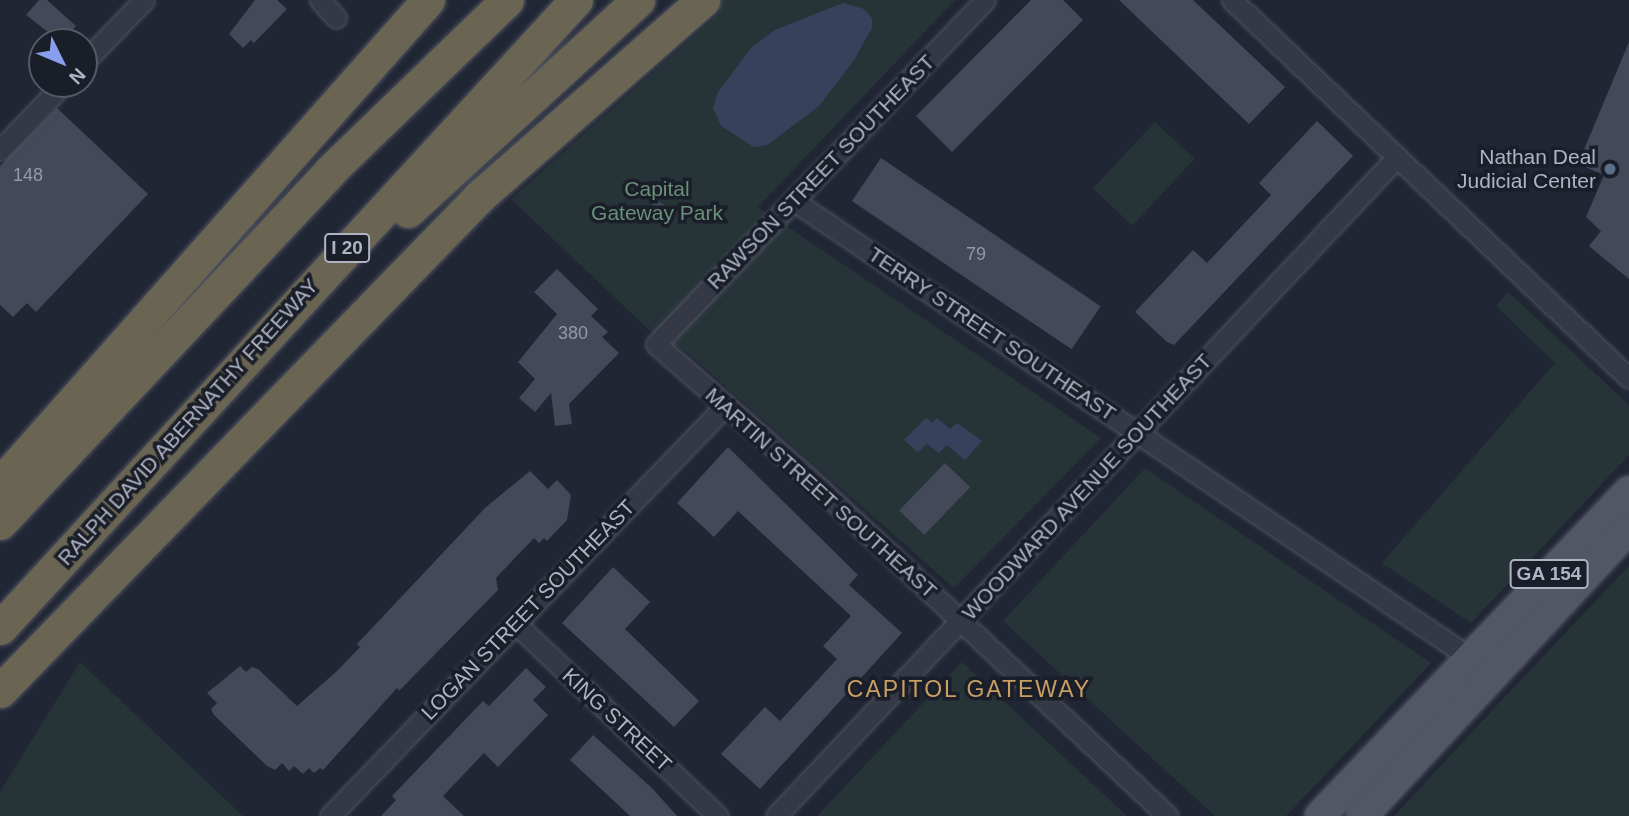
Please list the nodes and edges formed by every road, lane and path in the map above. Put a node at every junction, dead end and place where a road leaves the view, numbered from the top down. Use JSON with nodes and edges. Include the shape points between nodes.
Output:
{"nodes":[{"id":1,"x":144,"y":0,"type":"edge"},
{"id":2,"x":320,"y":0,"type":"edge"},
{"id":3,"x":428,"y":0,"type":"edge"},
{"id":4,"x":479,"y":0,"type":"edge"},
{"id":5,"x":507,"y":0,"type":"edge"},
{"id":6,"x":576,"y":0,"type":"edge"},
{"id":7,"x":638,"y":0,"type":"edge"},
{"id":8,"x":703,"y":0,"type":"edge"},
{"id":9,"x":985,"y":0,"type":"edge"},
{"id":10,"x":1232,"y":0,"type":"edge"},
{"id":11,"x":336,"y":18,"type":"dead end"},
{"id":12,"x":98,"y":48,"type":"edge"},
{"id":13,"x":50,"y":98,"type":"edge"},
{"id":14,"x":0,"y":150,"type":"edge"},
{"id":15,"x":1397,"y":157,"type":"junction"},
{"id":16,"x":330,"y":170,"type":"junction"},
{"id":17,"x":794,"y":201,"type":"junction"},
{"id":18,"x":656,"y":344,"type":"joint"},
{"id":19,"x":1629,"y":377,"type":"edge"},
{"id":20,"x":726,"y":405,"type":"junction"},
{"id":21,"x":1138,"y":432,"type":"junction"},
{"id":22,"x":0,"y":484,"type":"edge"},
{"id":23,"x":1629,"y":492,"type":"edge"},
{"id":24,"x":121,"y":497,"type":"junction"},
{"id":25,"x":0,"y":523,"type":"edge"},
{"id":26,"x":1629,"y":529,"type":"edge"},
{"id":27,"x":961,"y":621,"type":"junction"},
{"id":28,"x":515,"y":623,"type":"junction"},
{"id":29,"x":0,"y":628,"type":"edge"},
{"id":30,"x":1469,"y":657,"type":"junction"},
{"id":31,"x":0,"y":691,"type":"edge"},
{"id":32,"x":330,"y":816,"type":"edge"},
{"id":33,"x":718,"y":816,"type":"edge"},
{"id":34,"x":776,"y":816,"type":"edge"},
{"id":35,"x":1168,"y":816,"type":"edge"},
{"id":36,"x":1320,"y":816,"type":"edge"},
{"id":37,"x":1362,"y":816,"type":"edge"}],
"edges":[{"from":1,"to":12,"type":"street"},
{"from":2,"to":11,"type":"street"},
{"from":3,"to":22,"type":"highway"},
{"from":4,"to":16,"type":"highway"},
{"from":5,"to":16,"type":"highway"},
{"from":6,"to":24,"type":"highway","name":"RALPH DAVID ABERNATHY FREEWAY","number":"I 20"},
{"from":7,"to":24,"type":"highway","via":[[474,148]]},
{"from":8,"to":31,"type":"highway","via":[[480,196]]},
{"from":9,"to":17,"type":"street","name":"RAWSON STREET SOUTHEAST"},
{"from":10,"to":15,"type":"street"},
{"from":13,"to":14,"type":"street"},
{"from":15,"to":19,"type":"street"},
{"from":15,"to":21,"type":"street","name":"WOODWARD AVENUE SOUTHEAST"},
{"from":16,"to":25,"type":"highway"},
{"from":17,"to":18,"type":"street","name":"RAWSON STREET SOUTHEAST"},
{"from":17,"to":21,"type":"street","name":"TERRY STREET SOUTHEAST"},
{"from":18,"to":20,"type":"street","name":"MARTIN STREET SOUTHEAST"},
{"from":20,"to":27,"type":"street","name":"MARTIN STREET SOUTHEAST"},
{"from":20,"to":28,"type":"street","name":"LOGAN STREET SOUTHEAST"},
{"from":21,"to":27,"type":"street","name":"WOODWARD AVENUE SOUTHEAST"},
{"from":21,"to":30,"type":"street","name":"TERRY STREET SOUTHEAST"},
{"from":23,"to":30,"type":"main road","number":"GA 154"},
{"from":24,"to":29,"type":"highway","name":"RALPH DAVID ABERNATHY FREEWAY","number":"I 20"},
{"from":26,"to":37,"type":"main road","number":"GA 154"},
{"from":27,"to":34,"type":"street","name":"WOODWARD AVENUE SOUTHEAST"},
{"from":27,"to":35,"type":"street","name":"MARTIN STREET SOUTHEAST"},
{"from":28,"to":32,"type":"street","name":"LOGAN STREET SOUTHEAST"},
{"from":28,"to":33,"type":"street","name":"KING STREET"},
{"from":30,"to":36,"type":"main road","number":"GA 154"}]}
